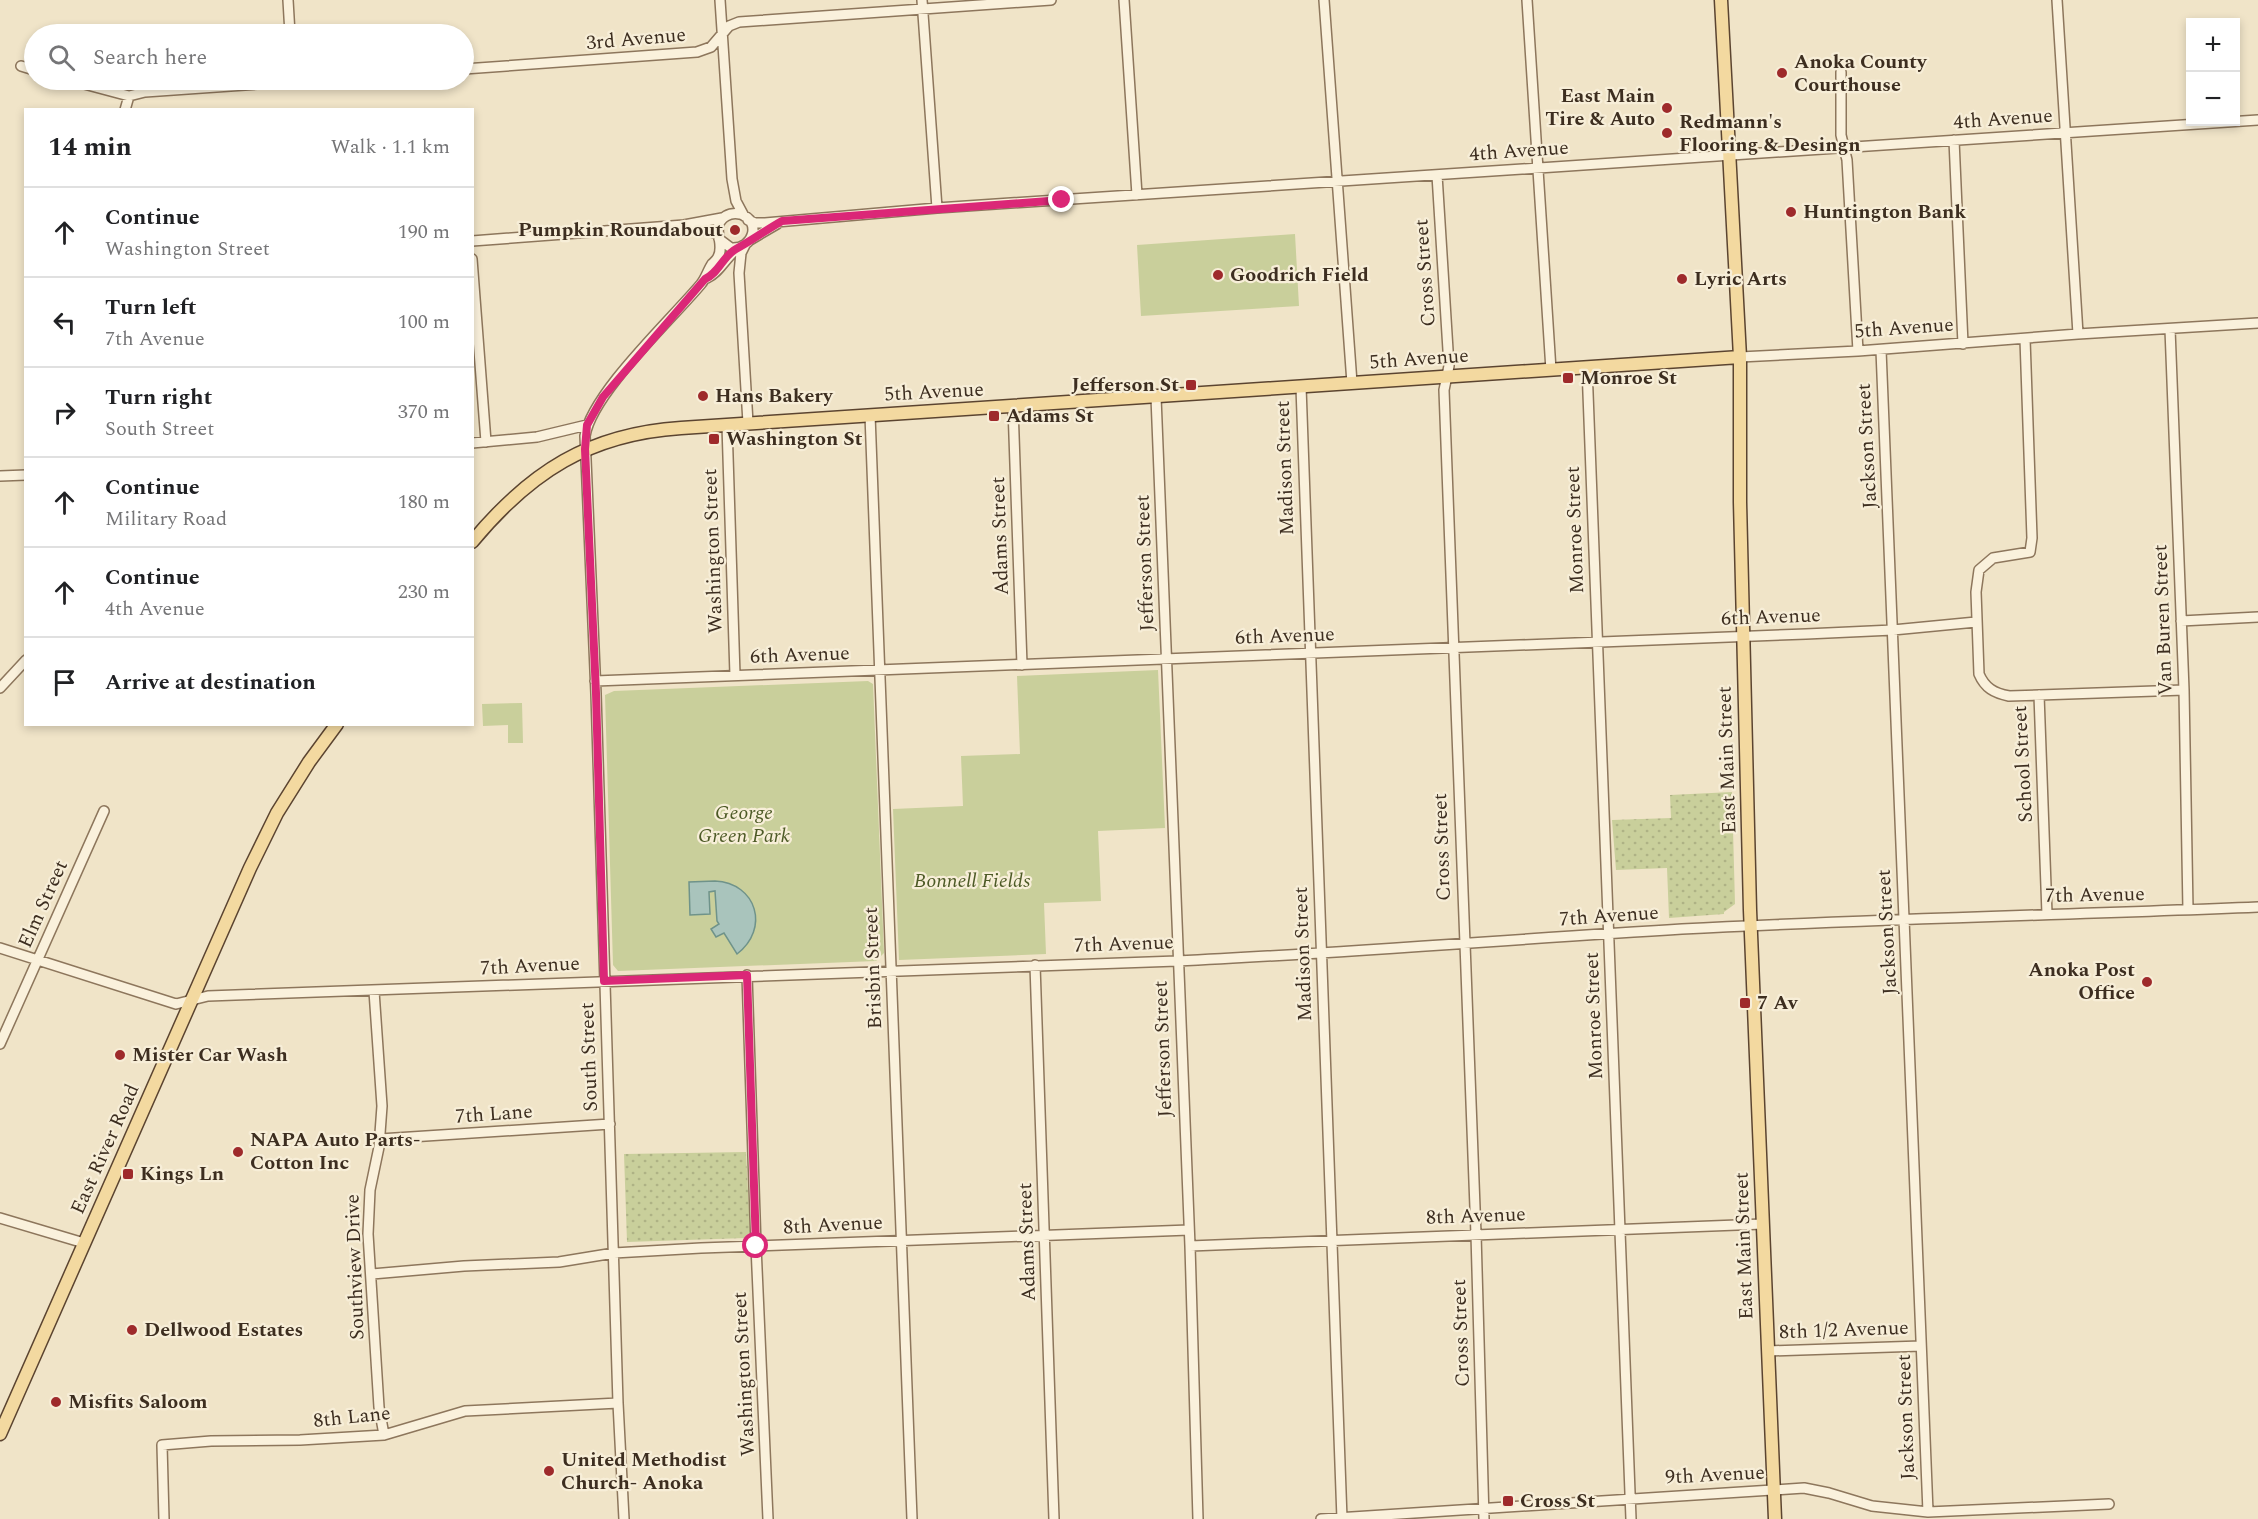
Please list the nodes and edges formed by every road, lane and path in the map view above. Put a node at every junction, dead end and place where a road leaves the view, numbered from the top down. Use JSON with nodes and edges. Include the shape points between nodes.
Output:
{"nodes":[{"id":1,"x":288,"y":0,"type":"edge"},
{"id":2,"x":720,"y":0,"type":"edge"},
{"id":3,"x":1051,"y":0,"type":"edge"},
{"id":4,"x":1124,"y":0,"type":"edge"},
{"id":5,"x":1324,"y":0,"type":"edge"},
{"id":6,"x":1527,"y":0,"type":"edge"},
{"id":7,"x":1721,"y":0,"type":"edge"},
{"id":8,"x":2056,"y":0,"type":"edge"},
{"id":9,"x":922,"y":4,"type":"edge"},
{"id":10,"x":289,"y":24,"type":"edge"},
{"id":11,"x":722,"y":34,"type":"junction"},
{"id":12,"x":21,"y":66,"type":"dead end"},
{"id":13,"x":24,"y":67,"type":"edge"},
{"id":14,"x":474,"y":68,"type":"edge"},
{"id":15,"x":1841,"y":72,"type":"dead end"},
{"id":16,"x":106,"y":90,"type":"edge"},
{"id":17,"x":170,"y":90,"type":"edge"},
{"id":18,"x":129,"y":96,"type":"junction"},
{"id":19,"x":126,"y":108,"type":"edge"},
{"id":20,"x":2258,"y":120,"type":"edge"},
{"id":21,"x":2065,"y":133,"type":"junction"},
{"id":22,"x":1954,"y":140,"type":"junction"},
{"id":23,"x":1845,"y":148,"type":"junction"},
{"id":24,"x":1729,"y":155,"type":"junction"},
{"id":25,"x":1537,"y":167,"type":"junction"},
{"id":26,"x":1437,"y":175,"type":"junction"},
{"id":27,"x":732,"y":179,"type":"junction"},
{"id":28,"x":1338,"y":181,"type":"junction"},
{"id":29,"x":1137,"y":195,"type":"junction"},
{"id":30,"x":937,"y":208,"type":"junction"},
{"id":31,"x":724,"y":217,"type":"junction"},
{"id":32,"x":746,"y":218,"type":"junction"},
{"id":33,"x":782,"y":221,"type":"junction"},
{"id":34,"x":684,"y":225,"type":"junction"},
{"id":35,"x":718,"y":236,"type":"junction"},
{"id":36,"x":474,"y":241,"type":"edge"},
{"id":37,"x":744,"y":245,"type":"junction"},
{"id":38,"x":705,"y":279,"type":"junction"},
{"id":39,"x":474,"y":285,"type":"edge"},
{"id":40,"x":2258,"y":323,"type":"edge"},
{"id":41,"x":2170,"y":329,"type":"junction"},
{"id":42,"x":2078,"y":334,"type":"junction"},
{"id":43,"x":2025,"y":339,"type":"junction"},
{"id":44,"x":1963,"y":344,"type":"junction"},
{"id":45,"x":1881,"y":350,"type":"junction"},
{"id":46,"x":1858,"y":351,"type":"junction"},
{"id":47,"x":1740,"y":357,"type":"junction"},
{"id":48,"x":1587,"y":367,"type":"junction"},
{"id":49,"x":1551,"y":370,"type":"junction"},
{"id":50,"x":1446,"y":377,"type":"junction"},
{"id":51,"x":1352,"y":383,"type":"junction"},
{"id":52,"x":1300,"y":387,"type":"junction"},
{"id":53,"x":1156,"y":397,"type":"junction"},
{"id":54,"x":1013,"y":406,"type":"junction"},
{"id":55,"x":870,"y":415,"type":"junction"},
{"id":56,"x":748,"y":423,"type":"junction"},
{"id":57,"x":587,"y":425,"type":"junction"},
{"id":58,"x":727,"y":425,"type":"junction"},
{"id":59,"x":486,"y":442,"type":"junction"},
{"id":60,"x":474,"y":443,"type":"edge"},
{"id":61,"x":585,"y":449,"type":"junction"},
{"id":62,"x":24,"y":475,"type":"edge"},
{"id":63,"x":0,"y":476,"type":"edge"},
{"id":64,"x":474,"y":540,"type":"edge"},
{"id":65,"x":2258,"y":618,"type":"edge"},
{"id":66,"x":2181,"y":621,"type":"junction"},
{"id":67,"x":1976,"y":622,"type":"junction"},
{"id":68,"x":1893,"y":630,"type":"junction"},
{"id":69,"x":1743,"y":636,"type":"junction"},
{"id":70,"x":1598,"y":641,"type":"junction"},
{"id":71,"x":1453,"y":648,"type":"junction"},
{"id":72,"x":1310,"y":653,"type":"junction"},
{"id":73,"x":1167,"y":658,"type":"junction"},
{"id":74,"x":24,"y":662,"type":"edge"},
{"id":75,"x":1022,"y":665,"type":"junction"},
{"id":76,"x":879,"y":671,"type":"junction"},
{"id":77,"x":735,"y":675,"type":"junction"},
{"id":78,"x":595,"y":681,"type":"junction"},
{"id":79,"x":0,"y":688,"type":"edge"},
{"id":80,"x":2184,"y":690,"type":"junction"},
{"id":81,"x":2039,"y":695,"type":"junction"},
{"id":82,"x":336,"y":726,"type":"edge"},
{"id":83,"x":104,"y":812,"type":"dead end"},
{"id":84,"x":2258,"y":908,"type":"edge"},
{"id":85,"x":2188,"y":910,"type":"junction"},
{"id":86,"x":2047,"y":914,"type":"junction"},
{"id":87,"x":1903,"y":920,"type":"junction"},
{"id":88,"x":1751,"y":926,"type":"junction"},
{"id":89,"x":1609,"y":934,"type":"junction"},
{"id":90,"x":1464,"y":944,"type":"junction"},
{"id":91,"x":0,"y":948,"type":"edge"},
{"id":92,"x":1321,"y":954,"type":"junction"},
{"id":93,"x":38,"y":960,"type":"junction"},
{"id":94,"x":1178,"y":961,"type":"junction"},
{"id":95,"x":1035,"y":964,"type":"junction"},
{"id":96,"x":891,"y":970,"type":"junction"},
{"id":97,"x":747,"y":975,"type":"junction"},
{"id":98,"x":604,"y":981,"type":"junction"},
{"id":99,"x":374,"y":991,"type":"junction"},
{"id":100,"x":192,"y":1000,"type":"junction"},
{"id":101,"x":0,"y":1044,"type":"edge"},
{"id":102,"x":610,"y":1124,"type":"junction"},
{"id":103,"x":380,"y":1139,"type":"junction"},
{"id":104,"x":0,"y":1218,"type":"edge"},
{"id":105,"x":1763,"y":1224,"type":"junction"},
{"id":106,"x":1621,"y":1228,"type":"junction"},
{"id":107,"x":1189,"y":1230,"type":"junction"},
{"id":108,"x":1476,"y":1234,"type":"junction"},
{"id":109,"x":1044,"y":1236,"type":"junction"},
{"id":110,"x":1333,"y":1239,"type":"junction"},
{"id":111,"x":901,"y":1240,"type":"junction"},
{"id":112,"x":84,"y":1243,"type":"junction"},
{"id":113,"x":756,"y":1246,"type":"junction"},
{"id":114,"x":1190,"y":1246,"type":"junction"},
{"id":115,"x":614,"y":1253,"type":"junction"},
{"id":116,"x":372,"y":1274,"type":"junction"},
{"id":117,"x":1921,"y":1346,"type":"junction"},
{"id":118,"x":1768,"y":1351,"type":"junction"},
{"id":119,"x":618,"y":1403,"type":"junction"},
{"id":120,"x":0,"y":1434,"type":"edge"},
{"id":121,"x":384,"y":1435,"type":"junction"},
{"id":122,"x":1773,"y":1489,"type":"junction"},
{"id":123,"x":1630,"y":1498,"type":"junction"},
{"id":124,"x":2109,"y":1504,"type":"dead end"},
{"id":125,"x":1484,"y":1508,"type":"junction"},
{"id":126,"x":1928,"y":1512,"type":"junction"},
{"id":127,"x":1342,"y":1518,"type":"edge"},
{"id":128,"x":164,"y":1519,"type":"edge"},
{"id":129,"x":624,"y":1519,"type":"edge"},
{"id":130,"x":768,"y":1519,"type":"edge"},
{"id":131,"x":912,"y":1519,"type":"edge"},
{"id":132,"x":1054,"y":1519,"type":"edge"},
{"id":133,"x":1198,"y":1519,"type":"edge"},
{"id":134,"x":1320,"y":1519,"type":"edge"},
{"id":135,"x":1484,"y":1519,"type":"edge"},
{"id":136,"x":1631,"y":1519,"type":"edge"},
{"id":137,"x":1774,"y":1519,"type":"edge"}],
"edges":[{"from":1,"to":10,"type":"street"},
{"from":2,"to":11,"type":"street"},
{"from":3,"to":9,"type":"street","name":"3rd Avenue"},
{"from":4,"to":29,"type":"street"},
{"from":5,"to":28,"type":"street"},
{"from":6,"to":25,"type":"street"},
{"from":7,"to":24,"type":"main road","name":"East Main Street"},
{"from":8,"to":21,"type":"street"},
{"from":9,"to":11,"type":"street","name":"3rd Avenue","via":[[739,22]]},
{"from":9,"to":30,"type":"street"},
{"from":11,"to":14,"type":"street","name":"3rd Avenue","via":[[711,48],[688,53]]},
{"from":11,"to":27,"type":"street"},
{"from":12,"to":13,"type":"street"},
{"from":15,"to":23,"type":"street","via":[[1841,135]]},
{"from":16,"to":18,"type":"street"},
{"from":17,"to":18,"type":"street"},
{"from":18,"to":19,"type":"street"},
{"from":20,"to":21,"type":"street","name":"4th Avenue"},
{"from":21,"to":22,"type":"street","name":"4th Avenue"},
{"from":21,"to":42,"type":"street"},
{"from":22,"to":23,"type":"street","name":"4th Avenue"},
{"from":22,"to":44,"type":"street"},
{"from":23,"to":24,"type":"street","name":"4th Avenue"},
{"from":23,"to":46,"type":"street"},
{"from":24,"to":25,"type":"street","name":"4th Avenue"},
{"from":24,"to":47,"type":"main road","name":"East Main Street"},
{"from":25,"to":26,"type":"street","name":"4th Avenue"},
{"from":25,"to":49,"type":"street"},
{"from":26,"to":28,"type":"street","name":"4th Avenue"},
{"from":26,"to":50,"type":"street","name":"Cross Street","via":[[1449,366]]},
{"from":27,"to":31,"type":"street"},
{"from":27,"to":32,"type":"street","via":[[736,201]]},
{"from":28,"to":29,"type":"street","name":"4th Avenue"},
{"from":28,"to":51,"type":"street"},
{"from":29,"to":30,"type":"street","name":"4th Avenue"},
{"from":30,"to":33,"type":"street","name":"4th Avenue"},
{"from":31,"to":32,"type":"street","via":[[736,213]]},
{"from":31,"to":34,"type":"street"},
{"from":31,"to":35,"type":"street","via":[[718,225]]},
{"from":32,"to":33,"type":"street","name":"4th Avenue","via":[[755,223]]},
{"from":32,"to":37,"type":"street","via":[[752,228]]},
{"from":33,"to":37,"type":"street","name":"4th Avenue"},
{"from":34,"to":35,"type":"street"},
{"from":34,"to":36,"type":"street"},
{"from":35,"to":37,"type":"street","via":[[725,246]]},
{"from":35,"to":38,"type":"street","via":[[719,257]]},
{"from":37,"to":38,"type":"street","name":"4th Avenue"},
{"from":37,"to":56,"type":"street","via":[[739,273]]},
{"from":38,"to":57,"type":"street","via":[[611,386]]},
{"from":39,"to":59,"type":"street"},
{"from":40,"to":41,"type":"street","name":"5th Avenue"},
{"from":41,"to":42,"type":"street","name":"5th Avenue"},
{"from":41,"to":66,"type":"street","name":"Van Buren Street"},
{"from":42,"to":43,"type":"street","name":"5th Avenue"},
{"from":43,"to":44,"type":"street","name":"5th Avenue"},
{"from":43,"to":67,"type":"street","name":"School Street","via":[[2030,552],[1993,558],[1979,570]]},
{"from":44,"to":45,"type":"street","name":"5th Avenue"},
{"from":45,"to":46,"type":"street","name":"5th Avenue"},
{"from":45,"to":68,"type":"street","name":"Jackson Street"},
{"from":46,"to":47,"type":"street","name":"5th Avenue"},
{"from":47,"to":48,"type":"main road","name":"5th Avenue"},
{"from":47,"to":69,"type":"main road","name":"East Main Street"},
{"from":48,"to":49,"type":"main road","name":"5th Avenue"},
{"from":48,"to":70,"type":"street","name":"Monroe Street"},
{"from":49,"to":50,"type":"main road","name":"5th Avenue"},
{"from":50,"to":51,"type":"main road","name":"5th Avenue"},
{"from":50,"to":71,"type":"street","name":"Cross Street"},
{"from":51,"to":52,"type":"main road","name":"5th Avenue"},
{"from":52,"to":53,"type":"main road","name":"5th Avenue"},
{"from":52,"to":72,"type":"street","name":"Madison Street"},
{"from":53,"to":54,"type":"main road","name":"5th Avenue"},
{"from":53,"to":73,"type":"street","name":"Jefferson Street"},
{"from":54,"to":55,"type":"main road","name":"5th Avenue"},
{"from":54,"to":75,"type":"street","name":"Adams Street"},
{"from":55,"to":56,"type":"main road","name":"5th Avenue"},
{"from":55,"to":76,"type":"street","name":"Brisbin Street"},
{"from":56,"to":58,"type":"main road","name":"5th Avenue"},
{"from":57,"to":59,"type":"street","via":[[537,437]]},
{"from":57,"to":61,"type":"street","name":"South Street"},
{"from":58,"to":61,"type":"main road","name":"5th Avenue","via":[[642,432]]},
{"from":58,"to":77,"type":"street","name":"Washington Street"},
{"from":59,"to":60,"type":"street"},
{"from":61,"to":64,"type":"main road","via":[[538,476]]},
{"from":61,"to":78,"type":"street","name":"South Street"},
{"from":62,"to":63,"type":"street"},
{"from":65,"to":66,"type":"street"},
{"from":66,"to":80,"type":"street","name":"Van Buren Street"},
{"from":67,"to":68,"type":"street","name":"6th Avenue"},
{"from":67,"to":81,"type":"street","name":"School Street","via":[[1979,674],[1988,689],[2009,696]]},
{"from":68,"to":69,"type":"street","name":"6th Avenue"},
{"from":68,"to":87,"type":"street","name":"Jackson Street"},
{"from":69,"to":70,"type":"street","name":"6th Avenue"},
{"from":69,"to":88,"type":"main road","name":"East Main Street"},
{"from":70,"to":71,"type":"street","name":"6th Avenue"},
{"from":70,"to":89,"type":"street","name":"Monroe Street"},
{"from":71,"to":72,"type":"street","name":"6th Avenue"},
{"from":71,"to":90,"type":"street","name":"Cross Street"},
{"from":72,"to":73,"type":"street","name":"6th Avenue"},
{"from":72,"to":92,"type":"street","name":"Madison Street"},
{"from":73,"to":75,"type":"street","name":"6th Avenue"},
{"from":73,"to":94,"type":"street","name":"Jefferson Street"},
{"from":74,"to":79,"type":"street"},
{"from":75,"to":76,"type":"street","name":"6th Avenue"},
{"from":76,"to":77,"type":"street","name":"6th Avenue"},
{"from":76,"to":96,"type":"street","name":"Brisbin Street"},
{"from":77,"to":78,"type":"street","name":"6th Avenue"},
{"from":78,"to":98,"type":"street","name":"South Street"},
{"from":80,"to":81,"type":"street"},
{"from":80,"to":85,"type":"street","name":"Van Buren Street"},
{"from":81,"to":86,"type":"street","name":"School Street"},
{"from":82,"to":100,"type":"main road","name":"East River Road","via":[[277,813]]},
{"from":83,"to":93,"type":"street","name":"Elm Street"},
{"from":84,"to":85,"type":"street","name":"7th Avenue"},
{"from":85,"to":86,"type":"street","name":"7th Avenue"},
{"from":86,"to":87,"type":"street","name":"7th Avenue"},
{"from":87,"to":88,"type":"street","name":"7th Avenue"},
{"from":87,"to":117,"type":"street","name":"Jackson Street"},
{"from":88,"to":89,"type":"street","name":"7th Avenue"},
{"from":88,"to":105,"type":"main road","name":"East Main Street"},
{"from":89,"to":90,"type":"street","name":"7th Avenue"},
{"from":89,"to":106,"type":"street","name":"Monroe Street"},
{"from":90,"to":92,"type":"street","name":"7th Avenue"},
{"from":90,"to":108,"type":"street","name":"Cross Street"},
{"from":91,"to":93,"type":"street","name":"7th Avenue"},
{"from":92,"to":94,"type":"street","name":"7th Avenue"},
{"from":92,"to":110,"type":"street","name":"Madison Street"},
{"from":93,"to":100,"type":"street","name":"7th Avenue","via":[[176,1004]]},
{"from":93,"to":101,"type":"street","name":"Elm Street"},
{"from":94,"to":95,"type":"street","name":"7th Avenue"},
{"from":94,"to":107,"type":"street","name":"Jefferson Street"},
{"from":95,"to":96,"type":"street","name":"7th Avenue"},
{"from":95,"to":109,"type":"street","name":"Adams Street"},
{"from":96,"to":97,"type":"street","name":"7th Avenue"},
{"from":96,"to":111,"type":"street","name":"Brisbin Street"},
{"from":97,"to":98,"type":"street","name":"7th Avenue"},
{"from":97,"to":113,"type":"street","name":"Washington Street"},
{"from":98,"to":99,"type":"street","name":"7th Avenue"},
{"from":98,"to":102,"type":"street","name":"South Street"},
{"from":99,"to":100,"type":"street","name":"7th Avenue","via":[[208,996]]},
{"from":99,"to":103,"type":"street","name":"Southview Drive","via":[[382,1107]]},
{"from":100,"to":112,"type":"main road","name":"East River Road"},
{"from":102,"to":103,"type":"street","name":"7th Lane"},
{"from":102,"to":115,"type":"street","name":"South Street"},
{"from":103,"to":116,"type":"street","name":"Southview Drive","via":[[370,1190],[368,1234]]},
{"from":104,"to":112,"type":"street"},
{"from":105,"to":106,"type":"street","name":"8th Avenue"},
{"from":105,"to":118,"type":"main road","name":"East Main Street"},
{"from":106,"to":108,"type":"street","name":"8th Avenue"},
{"from":106,"to":123,"type":"street","name":"Monroe Street"},
{"from":107,"to":109,"type":"street","name":"8th Avenue"},
{"from":107,"to":114,"type":"street","name":"Jefferson Street"},
{"from":108,"to":110,"type":"street","name":"8th Avenue"},
{"from":108,"to":125,"type":"street","name":"Cross Street"},
{"from":109,"to":111,"type":"street","name":"8th Avenue"},
{"from":109,"to":132,"type":"street","name":"Adams Street"},
{"from":110,"to":114,"type":"street","name":"8th Avenue"},
{"from":110,"to":127,"type":"street","name":"Madison Street"},
{"from":111,"to":113,"type":"street","name":"8th Avenue"},
{"from":111,"to":131,"type":"street","name":"Brisbin Street"},
{"from":112,"to":120,"type":"main road","name":"East River Road"},
{"from":113,"to":115,"type":"street","name":"8th Avenue"},
{"from":113,"to":130,"type":"street","name":"Washington Street"},
{"from":114,"to":133,"type":"street","name":"Jefferson Street"},
{"from":115,"to":116,"type":"street","name":"8th Avenue","via":[[559,1262]]},
{"from":115,"to":119,"type":"street","name":"South Street"},
{"from":116,"to":121,"type":"street","name":"Southview Drive"},
{"from":117,"to":118,"type":"street","name":"8th 1/2 Avenue"},
{"from":117,"to":126,"type":"street","name":"Jackson Street"},
{"from":118,"to":122,"type":"main road","name":"East Main Street"},
{"from":119,"to":121,"type":"street","name":"8th Lane","via":[[465,1411]]},
{"from":119,"to":129,"type":"street","name":"South Street"},
{"from":121,"to":128,"type":"street","name":"8th Lane","via":[[162,1444]]},
{"from":122,"to":123,"type":"street","name":"9th Avenue"},
{"from":122,"to":126,"type":"street","name":"9th Avenue","via":[[1804,1488],[1872,1506]]},
{"from":122,"to":137,"type":"main road","name":"East Main Street"},
{"from":123,"to":125,"type":"street","name":"9th Avenue"},
{"from":123,"to":136,"type":"street","name":"Monroe Street"},
{"from":124,"to":126,"type":"street","name":"9th Avenue"},
{"from":125,"to":127,"type":"street","name":"9th Avenue"},
{"from":125,"to":135,"type":"street","name":"Cross Street"},
{"from":127,"to":134,"type":"street","name":"9th Avenue"}]}
